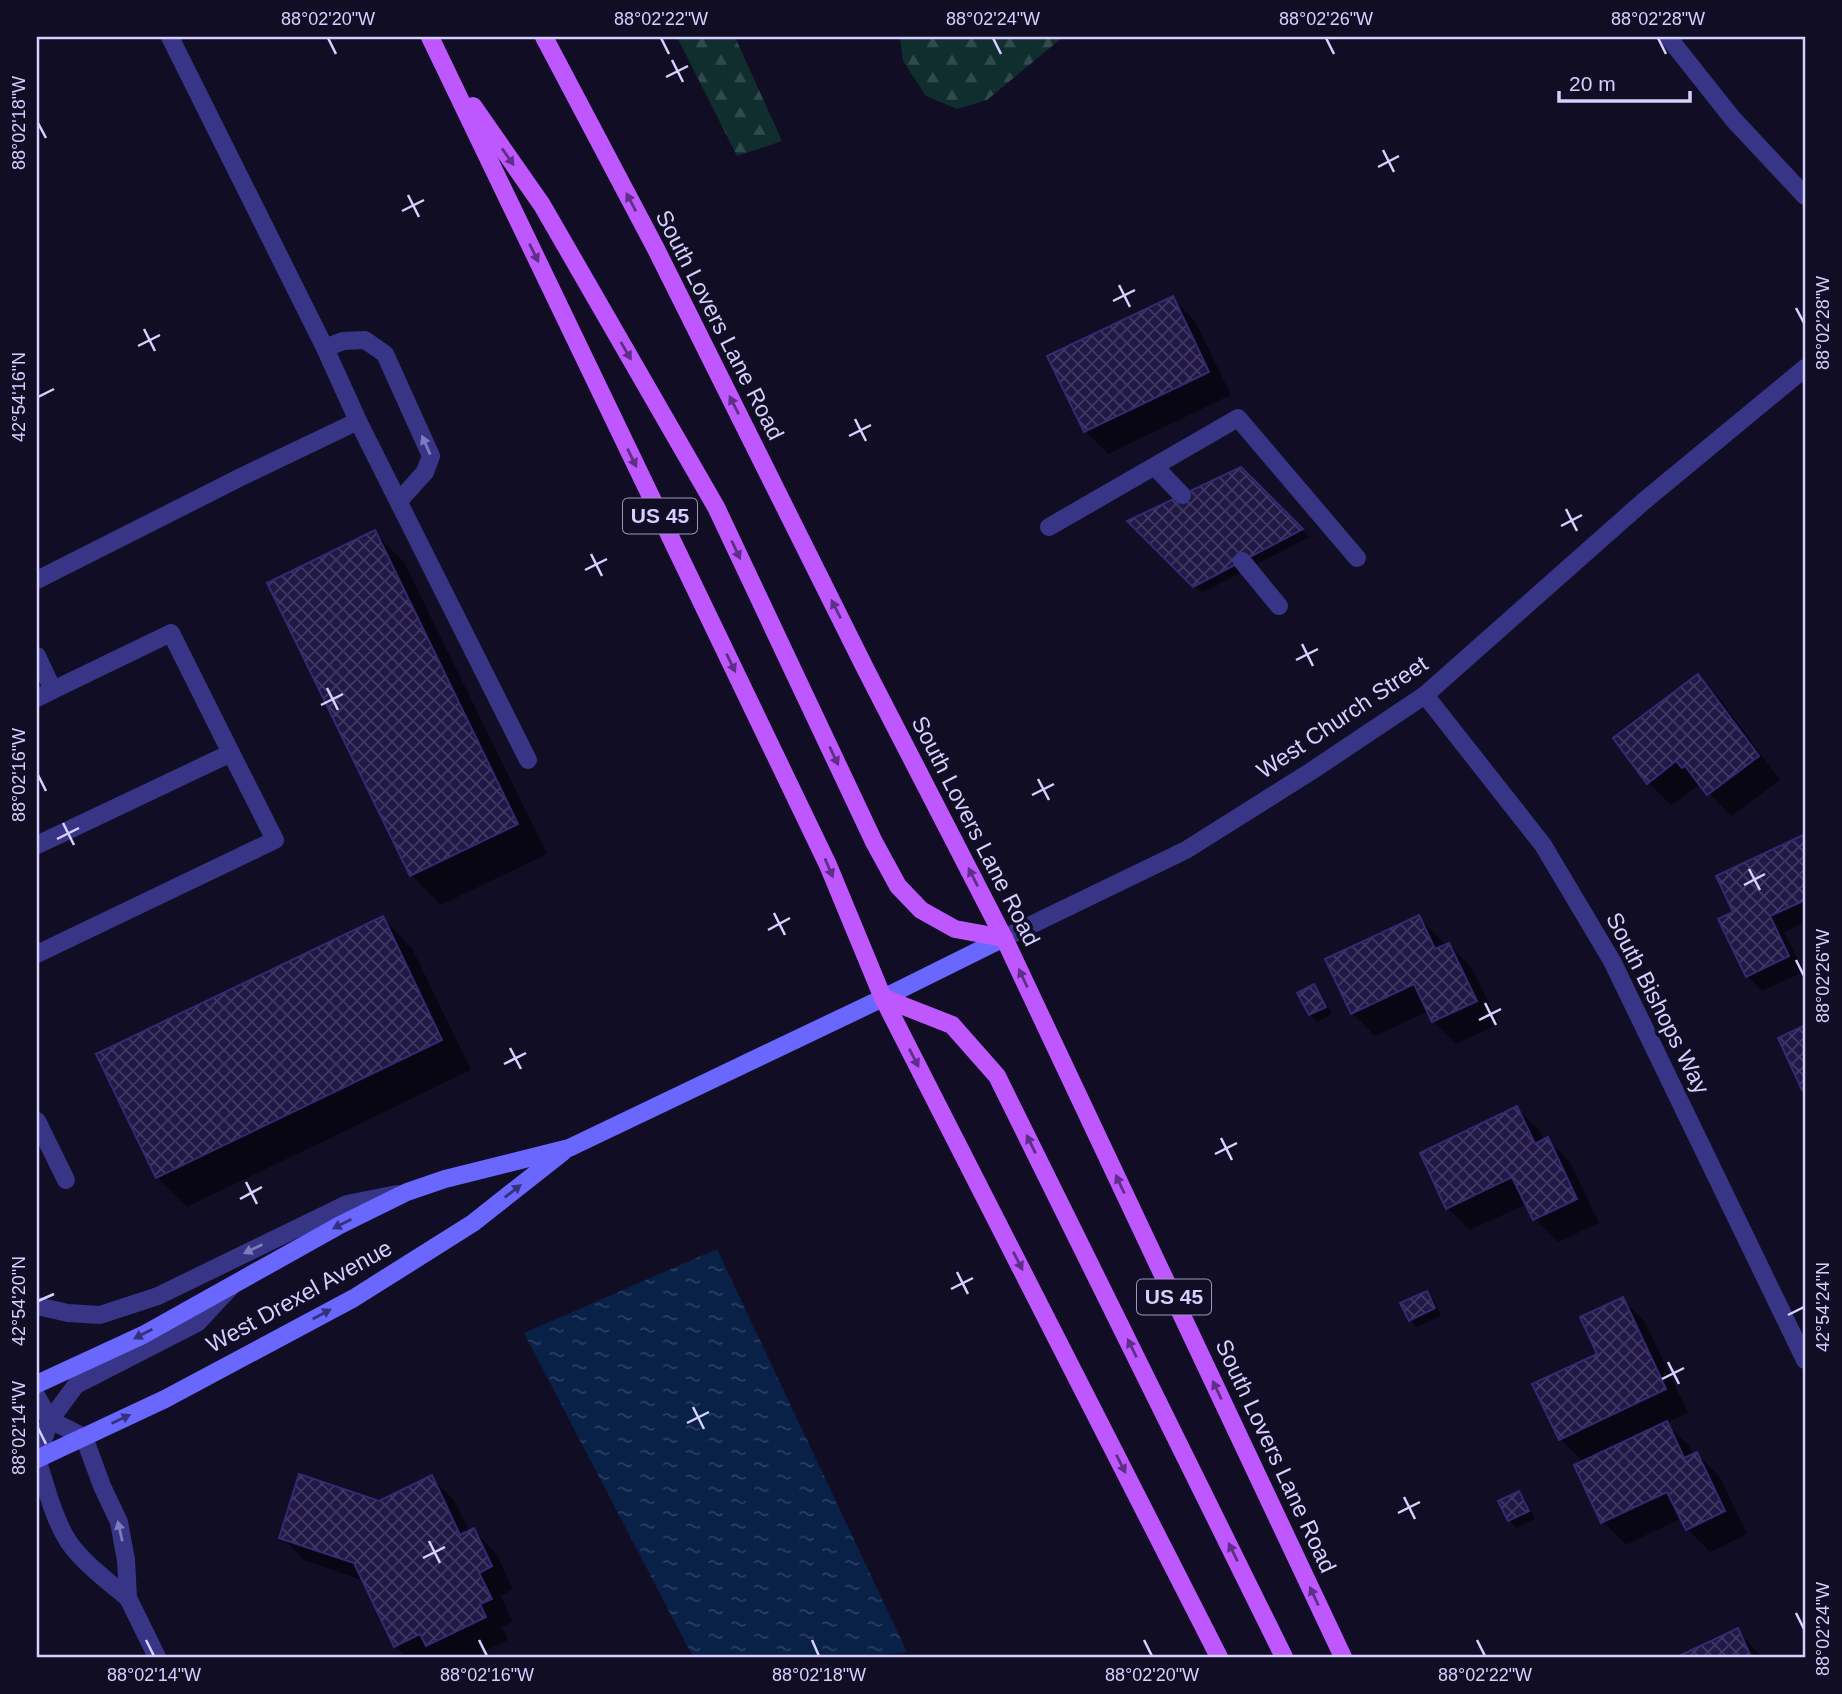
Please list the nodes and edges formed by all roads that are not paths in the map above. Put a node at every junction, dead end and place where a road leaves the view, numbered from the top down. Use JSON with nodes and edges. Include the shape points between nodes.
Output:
{"nodes":[{"id":1,"x":170,"y":37,"type":"edge"},
{"id":2,"x":430,"y":37,"type":"edge"},
{"id":3,"x":544,"y":37,"type":"edge"},
{"id":4,"x":1668,"y":37,"type":"edge"},
{"id":5,"x":441,"y":61,"type":"junction"},
{"id":6,"x":1805,"y":196,"type":"edge"},
{"id":7,"x":325,"y":348,"type":"junction"},
{"id":8,"x":1805,"y":368,"type":"edge"},
{"id":9,"x":358,"y":421,"type":"junction"},
{"id":10,"x":1155,"y":467,"type":"junction"},
{"id":11,"x":1182,"y":495,"type":"dead end"},
{"id":12,"x":399,"y":501,"type":"junction"},
{"id":13,"x":1049,"y":527,"type":"dead end"},
{"id":14,"x":1357,"y":558,"type":"dead end"},
{"id":15,"x":1242,"y":561,"type":"dead end"},
{"id":16,"x":37,"y":580,"type":"edge"},
{"id":17,"x":1279,"y":606,"type":"dead end"},
{"id":18,"x":37,"y":656,"type":"edge"},
{"id":19,"x":45,"y":694,"type":"edge"},
{"id":20,"x":1425,"y":695,"type":"junction"},
{"id":21,"x":231,"y":752,"type":"junction"},
{"id":22,"x":528,"y":760,"type":"dead end"},
{"id":23,"x":37,"y":845,"type":"edge"},
{"id":24,"x":1004,"y":938,"type":"junction"},
{"id":25,"x":37,"y":954,"type":"edge"},
{"id":26,"x":883,"y":998,"type":"junction"},
{"id":27,"x":37,"y":1121,"type":"edge"},
{"id":28,"x":569,"y":1148,"type":"junction"},
{"id":29,"x":66,"y":1180,"type":"dead end"},
{"id":30,"x":407,"y":1192,"type":"junction"},
{"id":31,"x":235,"y":1283,"type":"junction"},
{"id":32,"x":37,"y":1306,"type":"edge"},
{"id":33,"x":1805,"y":1360,"type":"edge"},
{"id":34,"x":37,"y":1384,"type":"edge"},
{"id":35,"x":37,"y":1397,"type":"edge"},
{"id":36,"x":50,"y":1420,"type":"junction"},
{"id":37,"x":84,"y":1437,"type":"junction"},
{"id":38,"x":37,"y":1459,"type":"edge"},
{"id":39,"x":128,"y":1598,"type":"junction"},
{"id":40,"x":157,"y":1657,"type":"edge"},
{"id":41,"x":1219,"y":1657,"type":"edge"},
{"id":42,"x":1284,"y":1657,"type":"edge"},
{"id":43,"x":1343,"y":1657,"type":"edge"}],
"edges":[{"from":1,"to":7,"type":"street"},
{"from":2,"to":5,"type":"main road","number":"US 45"},
{"from":24,"to":3,"type":"main road","name":"South Lovers Lane Road","number":"US 45","one_way":true},
{"from":4,"to":6,"type":"street","via":[[1733,118]]},
{"from":5,"to":24,"type":"main road","one_way":true,"via":[[542,205],[716,507],[898,886],[921,910],[955,929]]},
{"from":5,"to":26,"type":"main road","number":"US 45","one_way":true,"via":[[828,865]]},
{"from":7,"to":9,"type":"street"},
{"from":12,"to":7,"type":"street","one_way":true,"via":[[425,472],[431,456],[385,354],[366,340]]},
{"from":8,"to":20,"type":"street","name":"West Church Street","via":[[1644,501]]},
{"from":9,"to":12,"type":"street"},
{"from":9,"to":16,"type":"street"},
{"from":10,"to":11,"type":"street"},
{"from":10,"to":13,"type":"street"},
{"from":10,"to":14,"type":"street","via":[[1238,418]]},
{"from":12,"to":22,"type":"street"},
{"from":15,"to":17,"type":"street"},
{"from":18,"to":19,"type":"street"},
{"from":19,"to":21,"type":"street","via":[[172,633]]},
{"from":20,"to":24,"type":"street","name":"West Church Street","via":[[1186,850]]},
{"from":20,"to":33,"type":"street","name":"South Bishops Way","via":[[1543,845],[1612,961]]},
{"from":21,"to":23,"type":"street"},
{"from":21,"to":25,"type":"street","via":[[275,840]]},
{"from":24,"to":26,"type":"street","name":"West Church Street"},
{"from":43,"to":24,"type":"main road","name":"South Lovers Lane Road","number":"US 45","one_way":true},
{"from":26,"to":28,"type":"street","name":"West Drexel Avenue"},
{"from":26,"to":41,"type":"main road","number":"US 45","one_way":true},
{"from":42,"to":26,"type":"main road","one_way":true,"via":[[997,1076],[952,1025]]},
{"from":27,"to":29,"type":"street"},
{"from":28,"to":30,"type":"street","name":"West Drexel Avenue"},
{"from":37,"to":28,"type":"street","name":"West Drexel Avenue","one_way":true,"via":[[354,1298],[473,1223]]},
{"from":30,"to":31,"type":"street","name":"West Drexel Avenue","one_way":true},
{"from":30,"to":32,"type":"street","one_way":true,"via":[[346,1203],[158,1296],[100,1315]]},
{"from":31,"to":34,"type":"street","name":"West Drexel Avenue","one_way":true,"via":[[143,1335]]},
{"from":31,"to":36,"type":"street","via":[[198,1323],[76,1385]]},
{"from":35,"to":36,"type":"street"},
{"from":36,"to":37,"type":"street"},
{"from":36,"to":38,"type":"street"},
{"from":37,"to":38,"type":"street","name":"West Drexel Avenue"},
{"from":39,"to":37,"type":"street","one_way":true,"via":[[119,1522]]},
{"from":38,"to":39,"type":"street","via":[[68,1542]]},
{"from":39,"to":40,"type":"street"}]}
